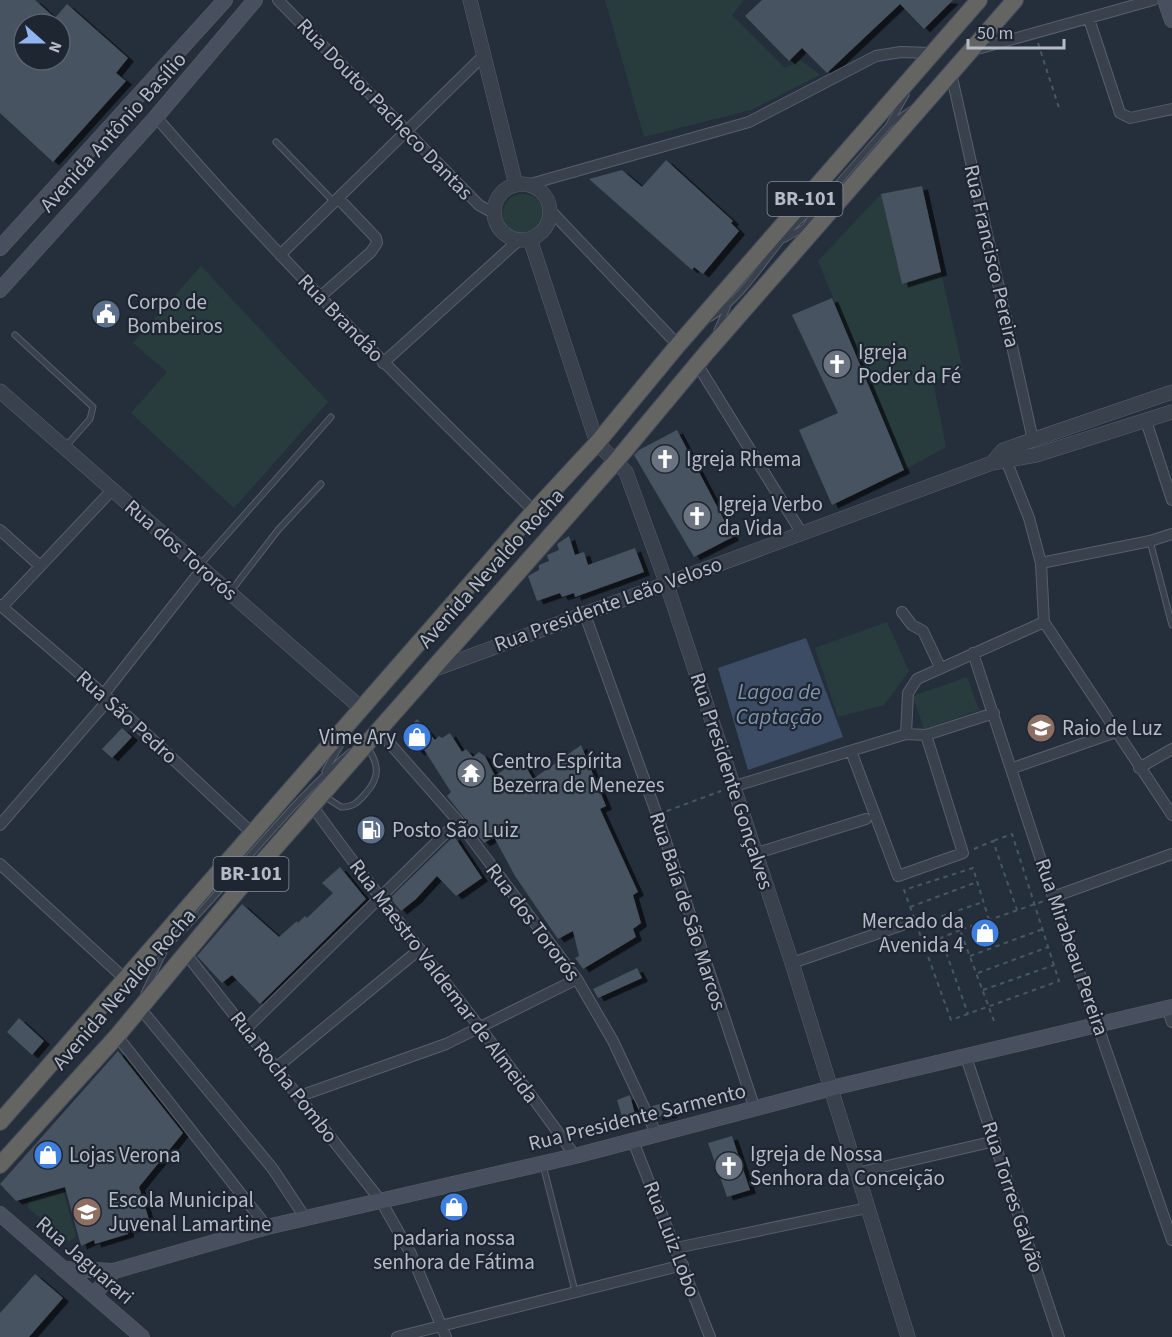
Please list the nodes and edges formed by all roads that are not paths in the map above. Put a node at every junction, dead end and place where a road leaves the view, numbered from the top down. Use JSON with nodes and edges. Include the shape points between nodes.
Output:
{"nodes":[{"id":1,"x":225,"y":0,"type":"edge"},
{"id":2,"x":255,"y":0,"type":"edge"},
{"id":3,"x":278,"y":0,"type":"edge"},
{"id":4,"x":470,"y":0,"type":"edge"},
{"id":5,"x":979,"y":0,"type":"edge"},
{"id":6,"x":1015,"y":0,"type":"edge"},
{"id":7,"x":1153,"y":0,"type":"edge"},
{"id":8,"x":1165,"y":0,"type":"edge"},
{"id":9,"x":1089,"y":19,"type":"junction"},
{"id":10,"x":1172,"y":20,"type":"edge"},
{"id":11,"x":970,"y":51,"type":"junction"},
{"id":12,"x":932,"y":53,"type":"junction"},
{"id":13,"x":483,"y":56,"type":"junction"},
{"id":14,"x":920,"y":67,"type":"junction"},
{"id":15,"x":951,"y":73,"type":"junction"},
{"id":16,"x":936,"y":90,"type":"junction"},
{"id":17,"x":1172,"y":109,"type":"edge"},
{"id":18,"x":156,"y":117,"type":"junction"},
{"id":19,"x":889,"y":125,"type":"junction"},
{"id":20,"x":407,"y":132,"type":"junction"},
{"id":21,"x":276,"y":142,"type":"dead end"},
{"id":22,"x":521,"y":185,"type":"junction"},
{"id":23,"x":336,"y":200,"type":"junction"},
{"id":24,"x":550,"y":210,"type":"junction"},
{"id":25,"x":495,"y":214,"type":"junction"},
{"id":26,"x":525,"y":239,"type":"junction"},
{"id":27,"x":0,"y":248,"type":"edge"},
{"id":28,"x":280,"y":255,"type":"junction"},
{"id":29,"x":0,"y":290,"type":"edge"},
{"id":30,"x":321,"y":296,"type":"junction"},
{"id":31,"x":728,"y":307,"type":"junction"},
{"id":32,"x":690,"y":332,"type":"junction"},
{"id":33,"x":15,"y":335,"type":"dead end"},
{"id":34,"x":678,"y":345,"type":"junction"},
{"id":35,"x":702,"y":358,"type":"junction"},
{"id":36,"x":383,"y":363,"type":"junction"},
{"id":37,"x":0,"y":391,"type":"edge"},
{"id":38,"x":1172,"y":392,"type":"edge"},
{"id":39,"x":1172,"y":412,"type":"edge"},
{"id":40,"x":331,"y":417,"type":"dead end"},
{"id":41,"x":1146,"y":421,"type":"junction"},
{"id":42,"x":1033,"y":440,"type":"junction"},
{"id":43,"x":597,"y":443,"type":"junction"},
{"id":44,"x":65,"y":448,"type":"junction"},
{"id":45,"x":1005,"y":456,"type":"junction"},
{"id":46,"x":617,"y":460,"type":"junction"},
{"id":47,"x":321,"y":484,"type":"dead end"},
{"id":48,"x":112,"y":490,"type":"junction"},
{"id":49,"x":1172,"y":500,"type":"edge"},
{"id":50,"x":534,"y":511,"type":"junction"},
{"id":51,"x":0,"y":530,"type":"edge"},
{"id":52,"x":801,"y":532,"type":"junction"},
{"id":53,"x":1172,"y":534,"type":"edge"},
{"id":54,"x":1150,"y":541,"type":"junction"},
{"id":55,"x":1041,"y":562,"type":"junction"},
{"id":56,"x":40,"y":566,"type":"junction"},
{"id":57,"x":200,"y":567,"type":"junction"},
{"id":58,"x":666,"y":582,"type":"junction"},
{"id":59,"x":230,"y":593,"type":"junction"},
{"id":60,"x":1,"y":606,"type":"edge"},
{"id":61,"x":584,"y":612,"type":"junction"},
{"id":62,"x":902,"y":612,"type":"dead end"},
{"id":63,"x":1044,"y":622,"type":"junction"},
{"id":64,"x":1172,"y":625,"type":"edge"},
{"id":65,"x":973,"y":653,"type":"junction"},
{"id":66,"x":940,"y":667,"type":"junction"},
{"id":67,"x":428,"y":672,"type":"junction"},
{"id":68,"x":106,"y":697,"type":"junction"},
{"id":69,"x":365,"y":704,"type":"junction"},
{"id":70,"x":994,"y":713,"type":"junction"},
{"id":71,"x":381,"y":726,"type":"junction"},
{"id":72,"x":1116,"y":732,"type":"junction"},
{"id":73,"x":906,"y":734,"type":"junction"},
{"id":74,"x":926,"y":735,"type":"junction"},
{"id":75,"x":366,"y":744,"type":"junction"},
{"id":76,"x":1172,"y":749,"type":"edge"},
{"id":77,"x":851,"y":751,"type":"junction"},
{"id":78,"x":1013,"y":768,"type":"junction"},
{"id":79,"x":1139,"y":768,"type":"junction"},
{"id":80,"x":322,"y":775,"type":"junction"},
{"id":81,"x":735,"y":786,"type":"junction"},
{"id":82,"x":318,"y":801,"type":"junction"},
{"id":83,"x":1172,"y":815,"type":"edge"},
{"id":84,"x":866,"y":819,"type":"dead end"},
{"id":85,"x":458,"y":821,"type":"junction"},
{"id":86,"x":0,"y":825,"type":"edge"},
{"id":87,"x":252,"y":833,"type":"junction"},
{"id":88,"x":757,"y":853,"type":"junction"},
{"id":89,"x":1172,"y":854,"type":"edge"},
{"id":90,"x":0,"y":864,"type":"edge"},
{"id":91,"x":1053,"y":897,"type":"junction"},
{"id":92,"x":379,"y":898,"type":"junction"},
{"id":93,"x":902,"y":925,"type":"dead end"},
{"id":94,"x":167,"y":946,"type":"junction"},
{"id":95,"x":420,"y":949,"type":"junction"},
{"id":96,"x":186,"y":954,"type":"junction"},
{"id":97,"x":792,"y":963,"type":"junction"},
{"id":98,"x":125,"y":978,"type":"junction"},
{"id":99,"x":577,"y":980,"type":"junction"},
{"id":100,"x":106,"y":1001,"type":"junction"},
{"id":101,"x":1170,"y":1012,"type":"edge"},
{"id":102,"x":135,"y":1015,"type":"junction"},
{"id":103,"x":1098,"y":1024,"type":"junction"},
{"id":104,"x":481,"y":1028,"type":"junction"},
{"id":105,"x":246,"y":1029,"type":"junction"},
{"id":106,"x":117,"y":1036,"type":"junction"},
{"id":107,"x":966,"y":1057,"type":"junction"},
{"id":108,"x":277,"y":1067,"type":"junction"},
{"id":109,"x":832,"y":1088,"type":"junction"},
{"id":110,"x":300,"y":1096,"type":"junction"},
{"id":111,"x":754,"y":1109,"type":"junction"},
{"id":112,"x":0,"y":1122,"type":"edge"},
{"id":113,"x":657,"y":1135,"type":"junction"},
{"id":114,"x":633,"y":1141,"type":"junction"},
{"id":115,"x":995,"y":1141,"type":"junction"},
{"id":116,"x":575,"y":1156,"type":"junction"},
{"id":117,"x":543,"y":1164,"type":"junction"},
{"id":118,"x":0,"y":1165,"type":"edge"},
{"id":119,"x":857,"y":1173,"type":"junction"},
{"id":120,"x":381,"y":1201,"type":"junction"},
{"id":121,"x":867,"y":1208,"type":"junction"},
{"id":122,"x":0,"y":1214,"type":"edge"},
{"id":123,"x":306,"y":1219,"type":"junction"},
{"id":124,"x":267,"y":1227,"type":"junction"},
{"id":125,"x":1172,"y":1240,"type":"edge"},
{"id":126,"x":676,"y":1248,"type":"junction"},
{"id":127,"x":683,"y":1265,"type":"junction"},
{"id":128,"x":63,"y":1269,"type":"junction"},
{"id":129,"x":114,"y":1270,"type":"junction"},
{"id":130,"x":575,"y":1291,"type":"junction"},
{"id":131,"x":94,"y":1295,"type":"junction"},
{"id":132,"x":443,"y":1326,"type":"junction"},
{"id":133,"x":138,"y":1335,"type":"edge"},
{"id":134,"x":397,"y":1337,"type":"edge"},
{"id":135,"x":447,"y":1337,"type":"edge"},
{"id":136,"x":710,"y":1337,"type":"edge"},
{"id":137,"x":908,"y":1337,"type":"edge"},
{"id":138,"x":1059,"y":1337,"type":"edge"}],
"edges":[{"from":1,"to":27,"type":"main road","name":"Avenida Antônio Basílio"},
{"from":2,"to":18,"type":"main road","name":"Avenida Antônio Basílio"},
{"from":3,"to":20,"type":"street","name":"Rua Doutor Pacheco Dantas"},
{"from":4,"to":13,"type":"street"},
{"from":5,"to":12,"type":"highway","name":"Avenida Nevaldo Rocha","number":"BR-101"},
{"from":6,"to":11,"type":"highway","name":"Avenida Nevaldo Rocha","number":"BR-101"},
{"from":7,"to":9,"type":"street"},
{"from":8,"to":10,"type":"main road"},
{"from":9,"to":11,"type":"street"},
{"from":9,"to":17,"type":"street","via":[[1120,113],[1130,118]]},
{"from":11,"to":15,"type":"highway","name":"Avenida Nevaldo Rocha","number":"BR-101"},
{"from":12,"to":14,"type":"highway","name":"Avenida Nevaldo Rocha","number":"BR-101"},
{"from":12,"to":22,"type":"street","via":[[876,56],[749,122]]},
{"from":13,"to":20,"type":"street"},
{"from":13,"to":22,"type":"street"},
{"from":14,"to":19,"type":"lane"},
{"from":14,"to":32,"type":"highway","name":"Avenida Nevaldo Rocha","number":"BR-101"},
{"from":15,"to":16,"type":"highway","name":"Avenida Nevaldo Rocha","number":"BR-101"},
{"from":15,"to":42,"type":"street","name":"Rua Francisco Pereira"},
{"from":16,"to":19,"type":"lane"},
{"from":16,"to":35,"type":"highway","name":"Avenida Nevaldo Rocha","number":"BR-101"},
{"from":18,"to":28,"type":"street","name":"Rua Brandâo"},
{"from":18,"to":29,"type":"main road","name":"Avenida Antônio Basílio"},
{"from":19,"to":31,"type":"lane","via":[[817,207],[799,219]]},
{"from":20,"to":23,"type":"street"},
{"from":20,"to":25,"type":"street","name":"Rua Doutor Pacheco Dantas","via":[[479,205]]},
{"from":21,"to":23,"type":"lane"},
{"from":22,"to":24,"type":"street","via":[[543,193]]},
{"from":22,"to":25,"type":"street","via":[[502,193]]},
{"from":23,"to":28,"type":"street"},
{"from":23,"to":30,"type":"street","via":[[376,238],[376,247]]},
{"from":24,"to":26,"type":"street","via":[[545,228]]},
{"from":24,"to":34,"type":"street"},
{"from":25,"to":26,"type":"street","via":[[500,228]]},
{"from":26,"to":36,"type":"street"},
{"from":26,"to":43,"type":"street"},
{"from":28,"to":30,"type":"street","name":"Rua Brandâo"},
{"from":30,"to":36,"type":"street","name":"Rua Brandâo"},
{"from":31,"to":32,"type":"lane"},
{"from":31,"to":35,"type":"lane"},
{"from":32,"to":34,"type":"highway","name":"Avenida Nevaldo Rocha","number":"BR-101"},
{"from":33,"to":44,"type":"lane","via":[[93,407],[90,419]]},
{"from":34,"to":43,"type":"highway","name":"Avenida Nevaldo Rocha","number":"BR-101"},
{"from":35,"to":46,"type":"highway","name":"Avenida Nevaldo Rocha","number":"BR-101"},
{"from":35,"to":52,"type":"street"},
{"from":36,"to":50,"type":"street","name":"Rua Brandâo"},
{"from":37,"to":44,"type":"street","name":"Rua dos Tororós"},
{"from":38,"to":42,"type":"street","name":"Rua Presidente Leão Veloso"},
{"from":39,"to":41,"type":"street","name":"Rua Presidente Leão Veloso"},
{"from":40,"to":57,"type":"lane"},
{"from":41,"to":45,"type":"street","name":"Rua Presidente Leão Veloso"},
{"from":41,"to":49,"type":"street"},
{"from":42,"to":45,"type":"street","name":"Rua Presidente Leão Veloso"},
{"from":43,"to":46,"type":"street","name":"Rua Presidente Gonçalves"},
{"from":43,"to":50,"type":"highway","name":"Avenida Nevaldo Rocha","number":"BR-101"},
{"from":44,"to":48,"type":"street","name":"Rua dos Tororós"},
{"from":45,"to":52,"type":"street","name":"Rua Presidente Leão Veloso"},
{"from":45,"to":55,"type":"street"},
{"from":46,"to":58,"type":"street","name":"Rua Presidente Gonçalves","via":[[626,472]]},
{"from":46,"to":67,"type":"highway","name":"Avenida Nevaldo Rocha","number":"BR-101"},
{"from":47,"to":59,"type":"lane","via":[[278,530]]},
{"from":48,"to":56,"type":"street"},
{"from":48,"to":57,"type":"street","name":"Rua dos Tororós"},
{"from":50,"to":69,"type":"highway","name":"Avenida Nevaldo Rocha","number":"BR-101"},
{"from":51,"to":56,"type":"street"},
{"from":52,"to":58,"type":"street","name":"Rua Presidente Leão Veloso"},
{"from":53,"to":54,"type":"street"},
{"from":54,"to":55,"type":"street"},
{"from":54,"to":64,"type":"lane"},
{"from":55,"to":63,"type":"street"},
{"from":56,"to":60,"type":"street"},
{"from":57,"to":59,"type":"street","name":"Rua dos Tororós"},
{"from":57,"to":68,"type":"street"},
{"from":58,"to":61,"type":"street","name":"Rua Presidente Leão Veloso"},
{"from":58,"to":81,"type":"street","name":"Rua Presidente Gonçalves"},
{"from":59,"to":69,"type":"street","name":"Rua dos Tororós"},
{"from":60,"to":68,"type":"street","name":"Rua São Pedro"},
{"from":61,"to":67,"type":"street","name":"Rua Presidente Leão Veloso"},
{"from":61,"to":111,"type":"street","name":"Rua Baía de São Marcos","via":[[657,815]]},
{"from":62,"to":66,"type":"street","via":[[923,631]]},
{"from":63,"to":65,"type":"street"},
{"from":63,"to":72,"type":"street"},
{"from":65,"to":66,"type":"street"},
{"from":65,"to":70,"type":"street","name":"Rua Mirabeau Pereira"},
{"from":66,"to":73,"type":"street","via":[[910,687]]},
{"from":67,"to":71,"type":"highway","name":"Avenida Nevaldo Rocha","number":"BR-101"},
{"from":68,"to":86,"type":"street"},
{"from":68,"to":87,"type":"street","name":"Rua São Pedro"},
{"from":69,"to":80,"type":"lane"},
{"from":69,"to":87,"type":"highway","name":"Avenida Nevaldo Rocha","number":"BR-101"},
{"from":70,"to":74,"type":"street"},
{"from":70,"to":78,"type":"street","name":"Rua Mirabeau Pereira"},
{"from":71,"to":75,"type":"highway","name":"Avenida Nevaldo Rocha","number":"BR-101"},
{"from":71,"to":80,"type":"lane"},
{"from":71,"to":85,"type":"street","name":"Rua dos Tororós"},
{"from":72,"to":78,"type":"street"},
{"from":72,"to":79,"type":"street"},
{"from":73,"to":74,"type":"street"},
{"from":73,"to":77,"type":"street"},
{"from":74,"to":77,"type":"street","via":[[963,853],[898,876]]},
{"from":75,"to":82,"type":"highway","name":"Avenida Nevaldo Rocha","number":"BR-101"},
{"from":75,"to":82,"type":"lane","via":[[376,765],[375,783],[350,807]]},
{"from":76,"to":79,"type":"street"},
{"from":77,"to":81,"type":"street"},
{"from":78,"to":91,"type":"street","name":"Rua Mirabeau Pereira"},
{"from":79,"to":83,"type":"street"},
{"from":80,"to":94,"type":"lane"},
{"from":81,"to":88,"type":"street","name":"Rua Presidente Gonçalves"},
{"from":82,"to":92,"type":"street","name":"Rua Maestro Valdemar de Almeida"},
{"from":82,"to":96,"type":"highway","name":"Avenida Nevaldo Rocha","number":"BR-101"},
{"from":84,"to":88,"type":"street"},
{"from":85,"to":92,"type":"street"},
{"from":85,"to":99,"type":"street","name":"Rua dos Tororós"},
{"from":87,"to":98,"type":"highway","name":"Avenida Nevaldo Rocha","number":"BR-101"},
{"from":88,"to":97,"type":"street","name":"Rua Presidente Gonçalves"},
{"from":89,"to":91,"type":"street"},
{"from":90,"to":98,"type":"street"},
{"from":91,"to":103,"type":"street","name":"Rua Mirabeau Pereira"},
{"from":92,"to":95,"type":"street","name":"Rua Maestro Valdemar de Almeida"},
{"from":92,"to":105,"type":"street"},
{"from":93,"to":97,"type":"street"},
{"from":94,"to":100,"type":"lane"},
{"from":94,"to":102,"type":"lane"},
{"from":95,"to":104,"type":"street","name":"Rua Maestro Valdemar de Almeida"},
{"from":95,"to":108,"type":"street"},
{"from":96,"to":102,"type":"highway","name":"Avenida Nevaldo Rocha","number":"BR-101"},
{"from":96,"to":105,"type":"street","name":"Rua Rocha Pombo"},
{"from":97,"to":109,"type":"street","name":"Rua Presidente Gonçalves"},
{"from":98,"to":100,"type":"highway","name":"Avenida Nevaldo Rocha","number":"BR-101"},
{"from":99,"to":104,"type":"street"},
{"from":99,"to":113,"type":"street","name":"Rua dos Tororós","via":[[613,1041]]},
{"from":100,"to":112,"type":"highway","name":"Avenida Nevaldo Rocha","number":"BR-101"},
{"from":101,"to":103,"type":"main road","name":"Rua Presidente Sarmento"},
{"from":102,"to":106,"type":"highway","name":"Avenida Nevaldo Rocha","number":"BR-101"},
{"from":102,"to":123,"type":"street","via":[[273,1168]]},
{"from":103,"to":107,"type":"main road","name":"Rua Presidente Sarmento"},
{"from":103,"to":125,"type":"street","name":"Rua Mirabeau Pereira"},
{"from":104,"to":110,"type":"street","via":[[411,1058]]},
{"from":104,"to":116,"type":"street","name":"Rua Maestro Valdemar de Almeida"},
{"from":105,"to":108,"type":"street","name":"Rua Rocha Pombo"},
{"from":106,"to":118,"type":"highway","name":"Avenida Nevaldo Rocha","number":"BR-101"},
{"from":106,"to":124,"type":"street"},
{"from":107,"to":109,"type":"main road","name":"Rua Presidente Sarmento"},
{"from":107,"to":115,"type":"street","name":"Rua Torres Galvão"},
{"from":108,"to":110,"type":"street","name":"Rua Rocha Pombo"},
{"from":109,"to":111,"type":"main road","name":"Rua Presidente Sarmento"},
{"from":109,"to":119,"type":"street","name":"Rua Presidente Gonçalves"},
{"from":110,"to":120,"type":"street","name":"Rua Rocha Pombo"},
{"from":111,"to":113,"type":"main road","name":"Rua Presidente Sarmento"},
{"from":113,"to":114,"type":"main road","name":"Rua Presidente Sarmento"},
{"from":114,"to":116,"type":"main road","name":"Rua Presidente Sarmento"},
{"from":114,"to":126,"type":"street","name":"Rua Luiz Lobo"},
{"from":115,"to":119,"type":"street"},
{"from":115,"to":138,"type":"street","name":"Rua Torres Galvão"},
{"from":116,"to":117,"type":"main road","name":"Rua Presidente Sarmento"},
{"from":117,"to":120,"type":"main road","name":"Rua Presidente Sarmento"},
{"from":117,"to":130,"type":"lane"},
{"from":119,"to":121,"type":"street","name":"Rua Presidente Gonçalves"},
{"from":120,"to":123,"type":"main road","name":"Rua Presidente Sarmento"},
{"from":120,"to":132,"type":"street","name":"Rua Rocha Pombo","via":[[401,1234]]},
{"from":121,"to":126,"type":"street"},
{"from":121,"to":137,"type":"street","name":"Rua Presidente Gonçalves"},
{"from":122,"to":128,"type":"main road","name":"Rua Jaguarari"},
{"from":123,"to":124,"type":"main road","name":"Rua Presidente Sarmento"},
{"from":124,"to":129,"type":"main road","name":"Rua Presidente Sarmento"},
{"from":126,"to":127,"type":"street","name":"Rua Luiz Lobo"},
{"from":127,"to":130,"type":"street"},
{"from":127,"to":136,"type":"street","name":"Rua Luiz Lobo"},
{"from":128,"to":129,"type":"main road","name":"Rua Presidente Sarmento"},
{"from":128,"to":131,"type":"main road","name":"Rua Jaguarari"},
{"from":129,"to":131,"type":"main road"},
{"from":130,"to":132,"type":"street"},
{"from":131,"to":133,"type":"main road","name":"Rua Jaguarari"},
{"from":132,"to":134,"type":"street"},
{"from":132,"to":135,"type":"street","name":"Rua Rocha Pombo"}]}
